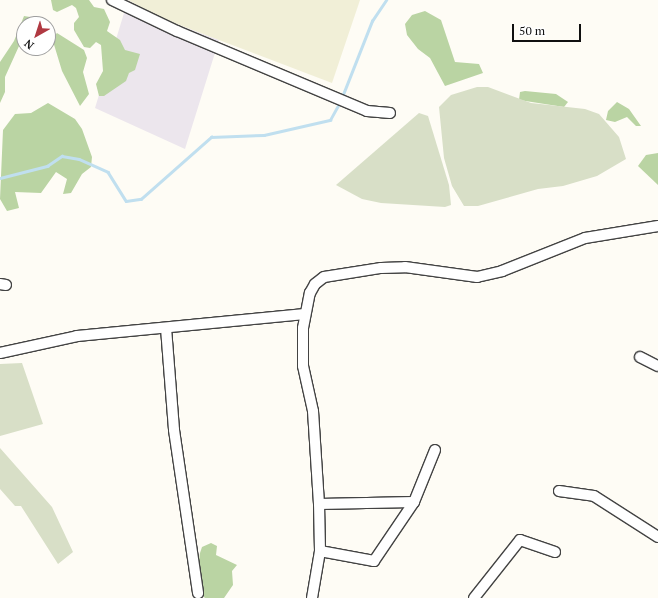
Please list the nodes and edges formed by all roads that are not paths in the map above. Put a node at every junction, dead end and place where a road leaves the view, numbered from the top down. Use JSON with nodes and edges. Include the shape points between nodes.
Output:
{"nodes":[{"id":1,"x":112,"y":0,"type":"edge"},
{"id":2,"x":390,"y":112,"type":"dead end"},
{"id":3,"x":658,"y":226,"type":"edge"},
{"id":4,"x":305,"y":314,"type":"junction"},
{"id":5,"x":166,"y":328,"type":"junction"},
{"id":6,"x":0,"y":353,"type":"edge"},
{"id":7,"x":640,"y":357,"type":"dead end"},
{"id":8,"x":658,"y":366,"type":"edge"},
{"id":9,"x":435,"y":450,"type":"dead end"},
{"id":10,"x":559,"y":491,"type":"dead end"},
{"id":11,"x":414,"y":502,"type":"junction"},
{"id":12,"x":319,"y":504,"type":"junction"},
{"id":13,"x":658,"y":538,"type":"edge"},
{"id":14,"x":320,"y":551,"type":"junction"},
{"id":15,"x":555,"y":552,"type":"dead end"},
{"id":16,"x":198,"y":594,"type":"dead end"},
{"id":17,"x":312,"y":598,"type":"edge"},
{"id":18,"x":474,"y":598,"type":"edge"}],
"edges":[{"from":1,"to":2,"type":"street","via":[[177,31],[367,111]]},
{"from":3,"to":4,"type":"street","via":[[584,238],[502,271],[477,278],[405,267],[324,277],[310,293]]},
{"from":4,"to":5,"type":"street"},
{"from":4,"to":12,"type":"street","via":[[304,366],[313,411]]},
{"from":5,"to":6,"type":"street","via":[[77,336]]},
{"from":5,"to":16,"type":"street","via":[[174,430]]},
{"from":7,"to":8,"type":"street"},
{"from":9,"to":11,"type":"street"},
{"from":10,"to":13,"type":"street","via":[[594,496]]},
{"from":11,"to":12,"type":"street"},
{"from":11,"to":14,"type":"street","via":[[374,561]]},
{"from":12,"to":14,"type":"street"},
{"from":14,"to":17,"type":"street"},
{"from":15,"to":18,"type":"street","via":[[520,540]]}]}
